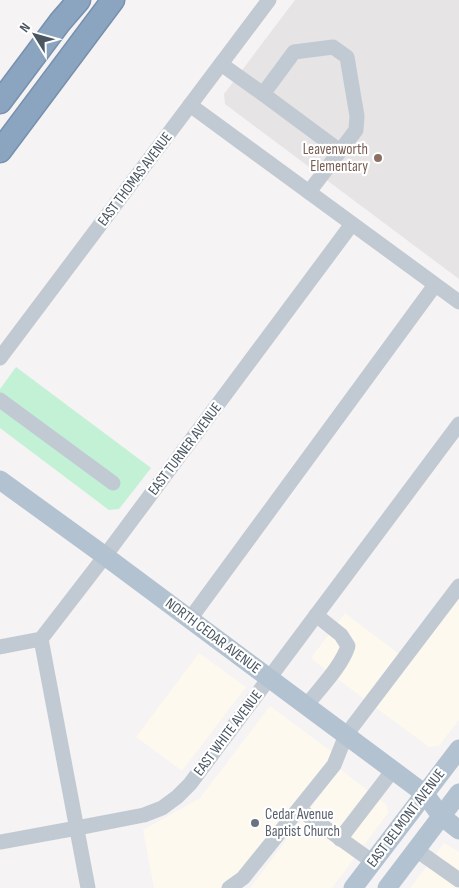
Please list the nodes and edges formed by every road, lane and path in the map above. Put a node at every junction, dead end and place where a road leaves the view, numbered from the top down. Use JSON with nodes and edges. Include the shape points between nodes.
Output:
{"nodes":[{"id":1,"x":79,"y":0,"type":"edge"},
{"id":2,"x":113,"y":0,"type":"edge"},
{"id":3,"x":269,"y":0,"type":"edge"},
{"id":4,"x":221,"y":64,"type":"junction"},
{"id":5,"x":263,"y":94,"type":"junction"},
{"id":6,"x":0,"y":102,"type":"edge"},
{"id":7,"x":190,"y":105,"type":"junction"},
{"id":8,"x":0,"y":151,"type":"edge"},
{"id":9,"x":340,"y":151,"type":"junction"},
{"id":10,"x":309,"y":192,"type":"junction"},
{"id":11,"x":352,"y":224,"type":"junction"},
{"id":12,"x":435,"y":285,"type":"junction"},
{"id":13,"x":459,"y":302,"type":"edge"},
{"id":14,"x":0,"y":358,"type":"edge"},
{"id":15,"x":0,"y":400,"type":"edge"},
{"id":16,"x":459,"y":424,"type":"edge"},
{"id":17,"x":0,"y":480,"type":"edge"},
{"id":18,"x":114,"y":482,"type":"dead end"},
{"id":19,"x":105,"y":556,"type":"junction"},
{"id":20,"x":459,"y":586,"type":"edge"},
{"id":21,"x":316,"y":615,"type":"junction"},
{"id":22,"x":190,"y":619,"type":"junction"},
{"id":23,"x":41,"y":639,"type":"junction"},
{"id":24,"x":0,"y":647,"type":"edge"},
{"id":25,"x":269,"y":678,"type":"junction"},
{"id":26,"x":306,"y":706,"type":"junction"},
{"id":27,"x":346,"y":735,"type":"junction"},
{"id":28,"x":459,"y":748,"type":"edge"},
{"id":29,"x":392,"y":770,"type":"junction"},
{"id":30,"x":425,"y":794,"type":"junction"},
{"id":31,"x":458,"y":798,"type":"edge"},
{"id":32,"x":299,"y":809,"type":"junction"},
{"id":33,"x":441,"y":816,"type":"junction"},
{"id":34,"x":77,"y":828,"type":"junction"},
{"id":35,"x":459,"y":830,"type":"edge"},
{"id":36,"x":340,"y":839,"type":"junction"},
{"id":37,"x":0,"y":842,"type":"edge"},
{"id":38,"x":415,"y":849,"type":"junction"},
{"id":39,"x":373,"y":862,"type":"junction"},
{"id":40,"x":459,"y":880,"type":"edge"},
{"id":41,"x":88,"y":888,"type":"edge"},
{"id":42,"x":228,"y":888,"type":"edge"},
{"id":43,"x":354,"y":888,"type":"edge"},
{"id":44,"x":387,"y":888,"type":"edge"}],
"edges":[{"from":1,"to":6,"type":"highway"},
{"from":2,"to":8,"type":"highway"},
{"from":3,"to":4,"type":"street","name":"EAST THOMAS AVENUE"},
{"from":4,"to":5,"type":"street"},
{"from":4,"to":7,"type":"street","name":"EAST THOMAS AVENUE"},
{"from":5,"to":9,"type":"street"},
{"from":5,"to":9,"type":"street","via":[[294,52],[333,47],[347,58],[356,116],[356,130]]},
{"from":7,"to":10,"type":"street"},
{"from":7,"to":14,"type":"street","name":"EAST THOMAS AVENUE"},
{"from":9,"to":10,"type":"street"},
{"from":10,"to":11,"type":"street"},
{"from":11,"to":12,"type":"street"},
{"from":11,"to":19,"type":"street","name":"EAST TURNER AVENUE"},
{"from":12,"to":13,"type":"street"},
{"from":12,"to":22,"type":"street"},
{"from":15,"to":18,"type":"street"},
{"from":16,"to":21,"type":"street","name":"EAST WHITE AVENUE"},
{"from":17,"to":19,"type":"main road","name":"NORTH CEDAR AVENUE"},
{"from":19,"to":22,"type":"main road","name":"NORTH CEDAR AVENUE"},
{"from":19,"to":23,"type":"street","name":"EAST TURNER AVENUE"},
{"from":20,"to":27,"type":"street"},
{"from":21,"to":25,"type":"street","name":"EAST WHITE AVENUE"},
{"from":21,"to":26,"type":"street","via":[[348,646],[346,654]]},
{"from":22,"to":25,"type":"main road","name":"NORTH CEDAR AVENUE"},
{"from":23,"to":24,"type":"street"},
{"from":23,"to":34,"type":"street"},
{"from":25,"to":26,"type":"main road","name":"NORTH CEDAR AVENUE"},
{"from":25,"to":34,"type":"street","name":"EAST WHITE AVENUE","via":[[177,797],[144,815]]},
{"from":26,"to":27,"type":"main road","name":"NORTH CEDAR AVENUE"},
{"from":27,"to":29,"type":"main road","name":"NORTH CEDAR AVENUE"},
{"from":27,"to":32,"type":"street","via":[[334,765]]},
{"from":28,"to":30,"type":"main road","name":"EAST BELMONT AVENUE"},
{"from":29,"to":30,"type":"main road","name":"NORTH CEDAR AVENUE"},
{"from":29,"to":36,"type":"street"},
{"from":30,"to":31,"type":"main road","name":"NORTH CEDAR AVENUE"},
{"from":30,"to":33,"type":"main road","name":"NORTH CEDAR AVENUE"},
{"from":30,"to":39,"type":"main road","name":"EAST BELMONT AVENUE"},
{"from":31,"to":33,"type":"main road","name":"EAST BELMONT AVENUE"},
{"from":32,"to":36,"type":"street"},
{"from":32,"to":42,"type":"street","via":[[243,878]]},
{"from":33,"to":35,"type":"main road","name":"NORTH CEDAR AVENUE"},
{"from":33,"to":38,"type":"main road","name":"EAST BELMONT AVENUE"},
{"from":34,"to":37,"type":"street","name":"EAST WHITE AVENUE"},
{"from":34,"to":41,"type":"street"},
{"from":36,"to":39,"type":"street"},
{"from":38,"to":40,"type":"street"},
{"from":38,"to":44,"type":"main road","name":"EAST BELMONT AVENUE"},
{"from":39,"to":43,"type":"main road","name":"EAST BELMONT AVENUE"}]}
